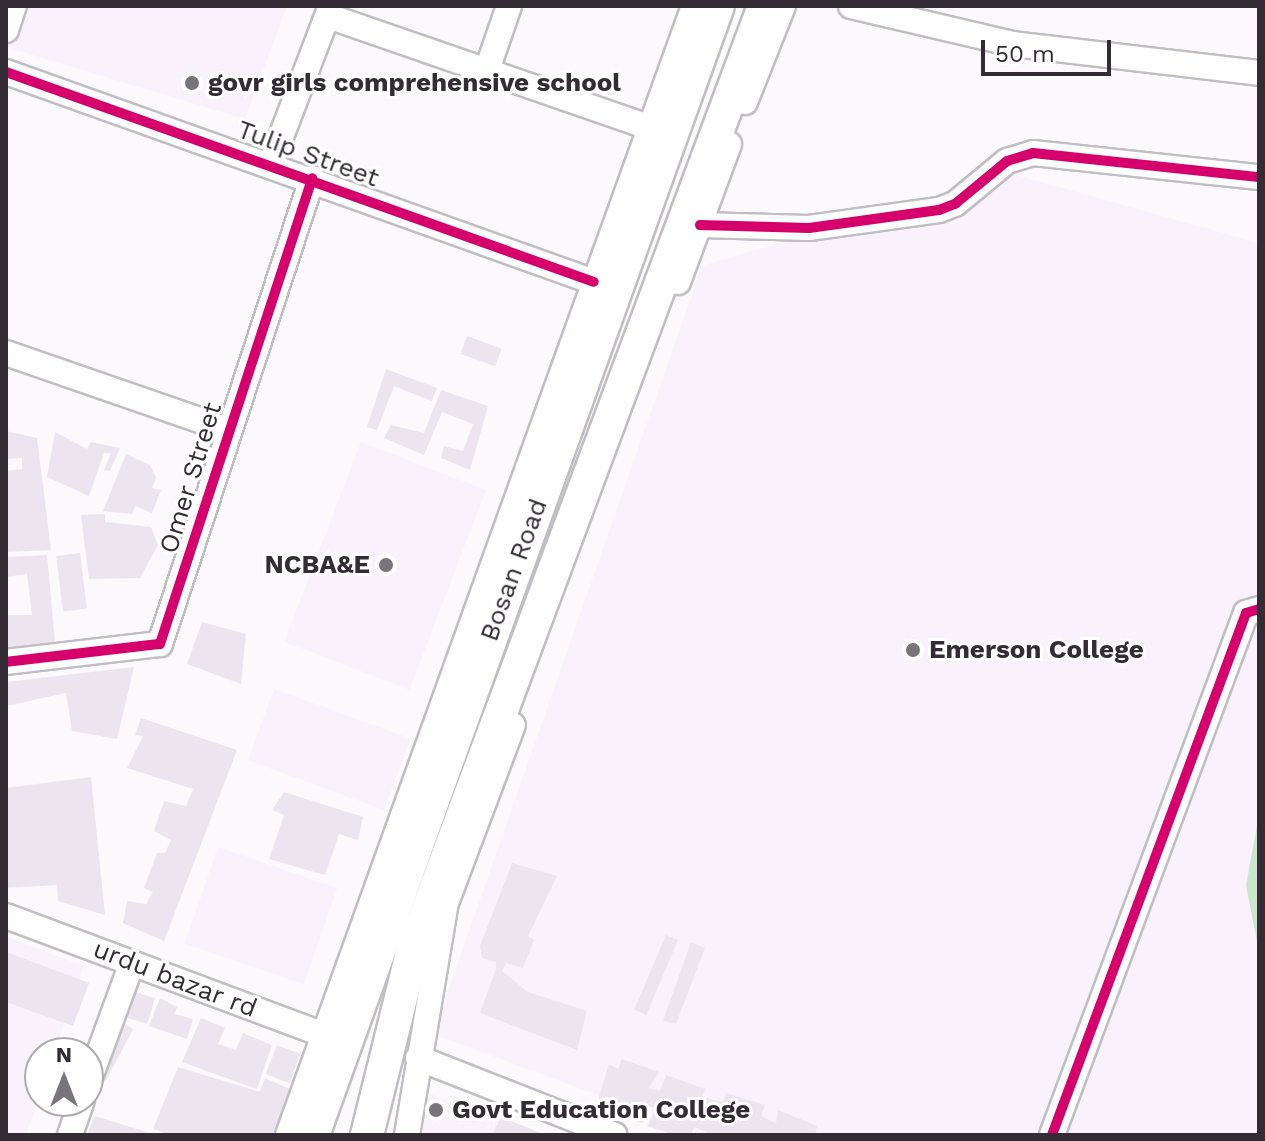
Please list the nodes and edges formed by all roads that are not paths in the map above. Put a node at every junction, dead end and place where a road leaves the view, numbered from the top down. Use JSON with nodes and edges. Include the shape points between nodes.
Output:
{"nodes":[{"id":1,"x":14,"y":6,"type":"edge"},
{"id":2,"x":509,"y":6,"type":"edge"},
{"id":3,"x":694,"y":6,"type":"edge"},
{"id":4,"x":718,"y":6,"type":"edge"},
{"id":5,"x":764,"y":6,"type":"edge"},
{"id":6,"x":783,"y":6,"type":"edge"},
{"id":7,"x":851,"y":6,"type":"edge"},
{"id":8,"x":330,"y":11,"type":"edge"},
{"id":9,"x":6,"y":30,"type":"edge"},
{"id":10,"x":487,"y":70,"type":"junction"},
{"id":11,"x":6,"y":72,"type":"edge"},
{"id":12,"x":1259,"y":73,"type":"edge"},
{"id":13,"x":649,"y":127,"type":"junction"},
{"id":14,"x":271,"y":163,"type":"junction"},
{"id":15,"x":1259,"y":177,"type":"edge"},
{"id":16,"x":312,"y":178,"type":"junction"},
{"id":17,"x":700,"y":225,"type":"junction"},
{"id":18,"x":594,"y":282,"type":"junction"},
{"id":19,"x":6,"y":353,"type":"edge"},
{"id":20,"x":228,"y":430,"type":"junction"},
{"id":21,"x":1259,"y":609,"type":"edge"},
{"id":22,"x":6,"y":662,"type":"edge"},
{"id":23,"x":6,"y":916,"type":"edge"},
{"id":24,"x":132,"y":963,"type":"junction"},
{"id":25,"x":333,"y":1038,"type":"junction"},
{"id":26,"x":104,"y":1039,"type":"edge"},
{"id":27,"x":418,"y":1058,"type":"junction"},
{"id":28,"x":288,"y":1135,"type":"edge"},
{"id":29,"x":313,"y":1135,"type":"edge"},
{"id":30,"x":367,"y":1135,"type":"edge"},
{"id":31,"x":407,"y":1135,"type":"edge"},
{"id":32,"x":614,"y":1135,"type":"edge"},
{"id":33,"x":1052,"y":1135,"type":"edge"}],
"edges":[{"from":1,"to":9,"type":"street"},
{"from":2,"to":10,"type":"street"},
{"from":3,"to":13,"type":"street"},
{"from":4,"to":25,"type":"main road","name":"Bosan Road"},
{"from":5,"to":30,"type":"main road","name":"Bosan Road","via":[[423,920]]},
{"from":6,"to":17,"type":"street"},
{"from":7,"to":12,"type":"street","via":[[1013,44]]},
{"from":8,"to":10,"type":"street"},
{"from":8,"to":14,"type":"street"},
{"from":10,"to":13,"type":"street"},
{"from":11,"to":14,"type":"street","name":"Tulip Street"},
{"from":13,"to":18,"type":"street"},
{"from":14,"to":16,"type":"street","name":"Tulip Street"},
{"from":15,"to":17,"type":"street","via":[[1033,153],[1007,161],[955,204],[939,210],[809,228]]},
{"from":16,"to":18,"type":"street","name":"Tulip Street"},
{"from":16,"to":20,"type":"street","name":"Omer Street"},
{"from":17,"to":27,"type":"street","via":[[596,489],[446,903]]},
{"from":18,"to":25,"type":"street"},
{"from":19,"to":20,"type":"street"},
{"from":20,"to":22,"type":"street","name":"Omer Street","via":[[160,644]]},
{"from":21,"to":33,"type":"street","via":[[1246,613]]},
{"from":23,"to":24,"type":"street","name":"urdu bazar rd"},
{"from":24,"to":25,"type":"street","name":"urdu bazar rd"},
{"from":24,"to":26,"type":"street"},
{"from":25,"to":28,"type":"street"},
{"from":25,"to":29,"type":"main road","name":"Bosan Road"},
{"from":27,"to":31,"type":"street"},
{"from":27,"to":32,"type":"street"}]}
